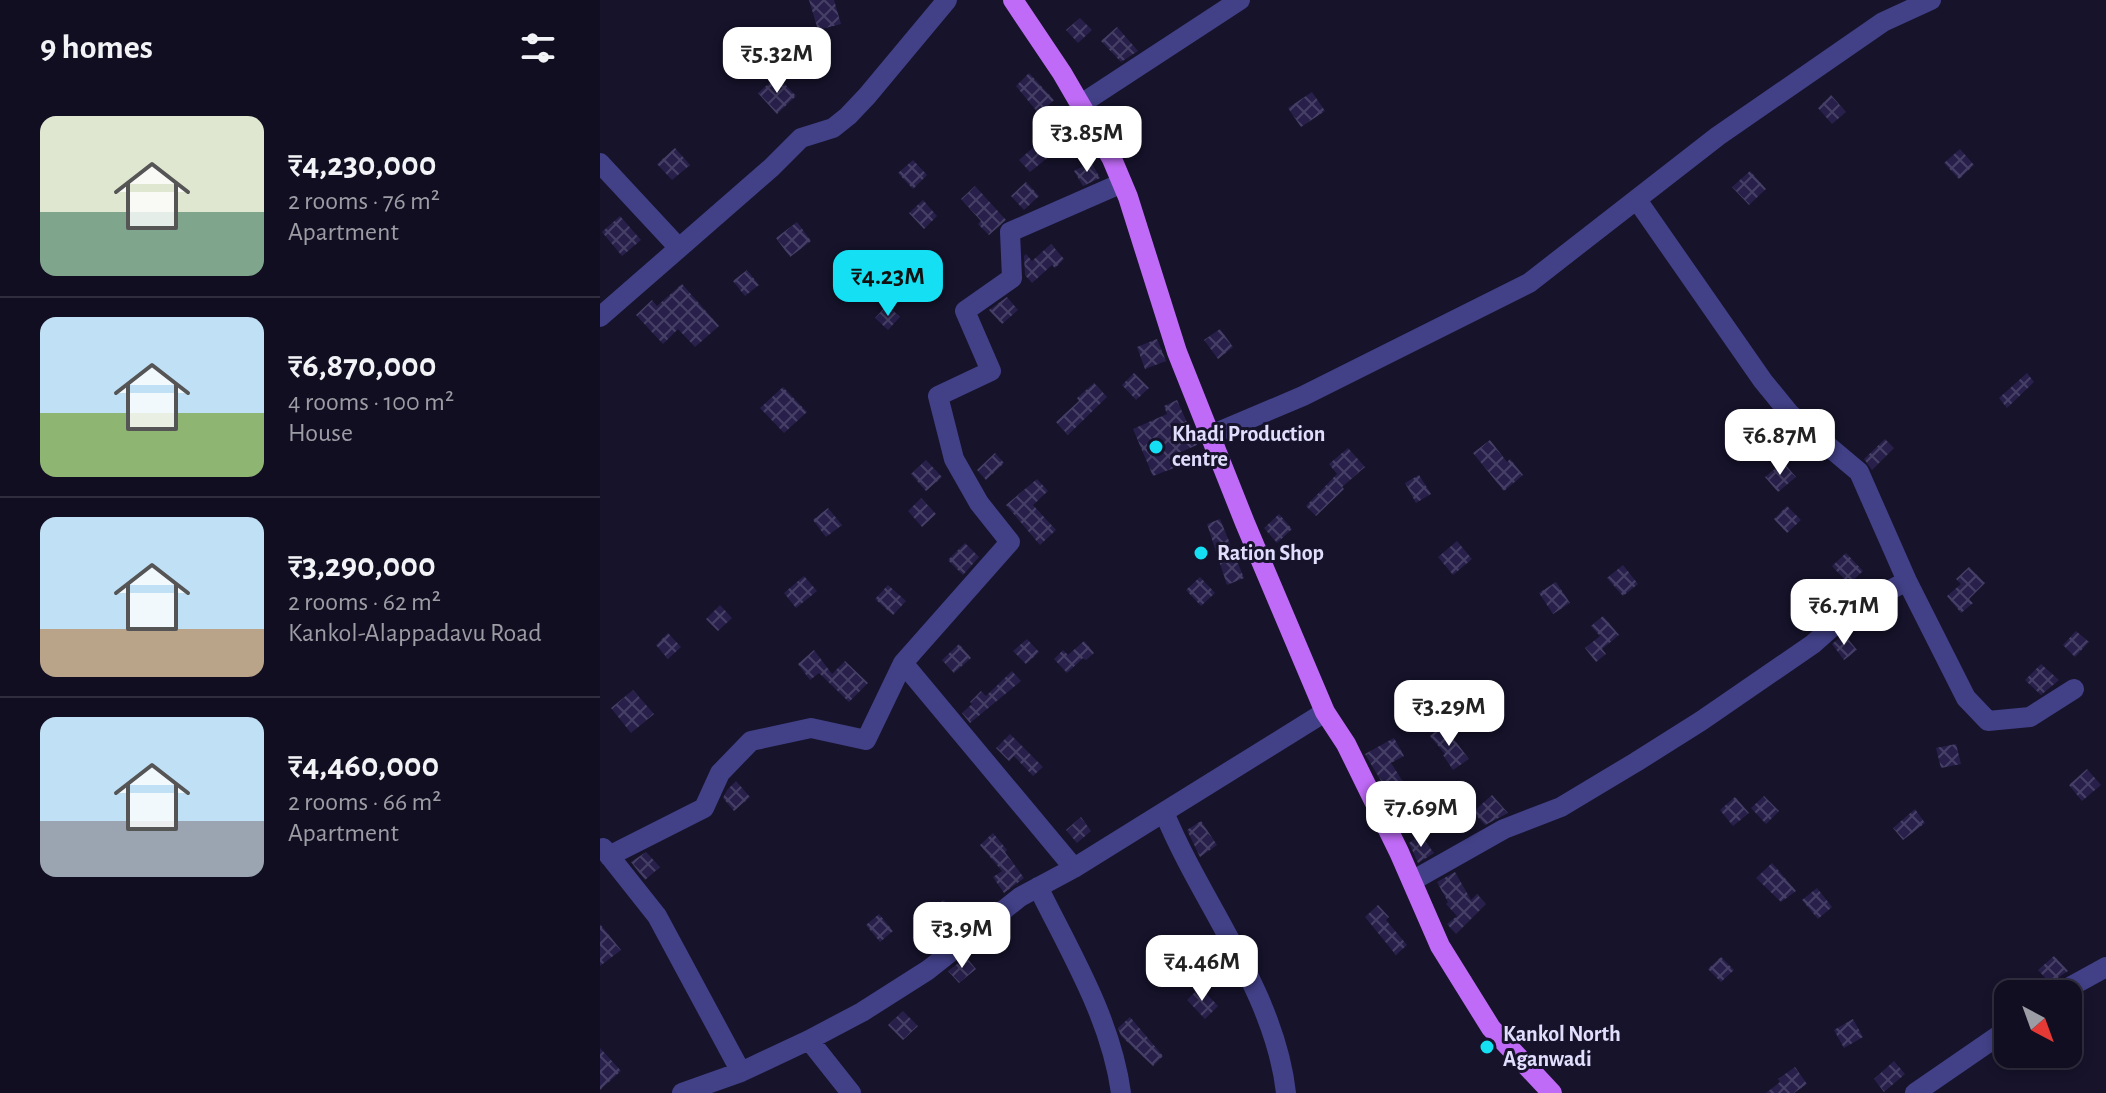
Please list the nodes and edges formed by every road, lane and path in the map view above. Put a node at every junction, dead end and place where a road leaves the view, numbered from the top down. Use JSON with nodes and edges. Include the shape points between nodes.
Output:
{"nodes":[{"id":1,"x":947,"y":0,"type":"edge"},
{"id":2,"x":1013,"y":0,"type":"edge"},
{"id":3,"x":1240,"y":0,"type":"edge"},
{"id":4,"x":1931,"y":0,"type":"edge"},
{"id":5,"x":1081,"y":104,"type":"junction"},
{"id":6,"x":600,"y":163,"type":"edge"},
{"id":7,"x":1122,"y":183,"type":"junction"},
{"id":8,"x":1637,"y":200,"type":"junction"},
{"id":9,"x":679,"y":248,"type":"junction"},
{"id":10,"x":600,"y":317,"type":"edge"},
{"id":11,"x":1211,"y":435,"type":"junction"},
{"id":12,"x":1907,"y":581,"type":"junction"},
{"id":13,"x":903,"y":663,"type":"junction"},
{"id":14,"x":2074,"y":689,"type":"dead end"},
{"id":15,"x":1325,"y":712,"type":"junction"},
{"id":16,"x":1164,"y":812,"type":"junction"},
{"id":17,"x":604,"y":850,"type":"edge"},
{"id":18,"x":1074,"y":868,"type":"junction"},
{"id":19,"x":1412,"y":881,"type":"junction"},
{"id":20,"x":1038,"y":887,"type":"junction"},
{"id":21,"x":2106,"y":967,"type":"edge"},
{"id":22,"x":2082,"y":980,"type":"edge"},
{"id":23,"x":1994,"y":1039,"type":"edge"},
{"id":24,"x":809,"y":1040,"type":"junction"},
{"id":25,"x":741,"y":1072,"type":"junction"},
{"id":26,"x":682,"y":1093,"type":"edge"},
{"id":27,"x":851,"y":1093,"type":"edge"},
{"id":28,"x":1121,"y":1093,"type":"edge"},
{"id":29,"x":1286,"y":1093,"type":"edge"},
{"id":30,"x":1552,"y":1093,"type":"edge"},
{"id":31,"x":1915,"y":1093,"type":"edge"}],
"edges":[{"from":1,"to":9,"type":"street","via":[[848,116],[833,128],[801,138]]},
{"from":2,"to":5,"type":"main road"},
{"from":3,"to":5,"type":"street"},
{"from":4,"to":8,"type":"street","via":[[1883,22],[1718,136]]},
{"from":5,"to":7,"type":"main road"},
{"from":6,"to":9,"type":"street"},
{"from":7,"to":11,"type":"main road","via":[[1177,352]]},
{"from":7,"to":13,"type":"street","via":[[1010,232],[1012,278],[965,311],[991,371],[938,396],[954,459],[1010,542]]},
{"from":8,"to":11,"type":"street","via":[[1529,283],[1303,396]]},
{"from":8,"to":12,"type":"street","via":[[1763,381],[1790,414],[1859,472]]},
{"from":9,"to":10,"type":"street"},
{"from":11,"to":15,"type":"main road"},
{"from":12,"to":14,"type":"street","via":[[1966,698],[1988,721],[2030,717]]},
{"from":12,"to":19,"type":"street","via":[[1850,611],[1813,644],[1636,762],[1561,807],[1504,829]]},
{"from":13,"to":17,"type":"street","via":[[866,740],[811,728],[751,741],[720,773],[704,808]]},
{"from":13,"to":18,"type":"street"},
{"from":15,"to":16,"type":"street"},
{"from":15,"to":19,"type":"main road","via":[[1346,744]]},
{"from":16,"to":18,"type":"street"},
{"from":16,"to":29,"type":"street","via":[[1264,1014]]},
{"from":17,"to":25,"type":"street","via":[[657,916]]},
{"from":18,"to":20,"type":"street"},
{"from":19,"to":30,"type":"main road","via":[[1440,946],[1491,1028]]},
{"from":20,"to":24,"type":"street","via":[[928,970]]},
{"from":20,"to":28,"type":"street","via":[[1107,1028]]},
{"from":21,"to":22,"type":"street"},
{"from":23,"to":31,"type":"street"},
{"from":24,"to":25,"type":"street"},
{"from":24,"to":27,"type":"street"},
{"from":25,"to":26,"type":"street"}]}
